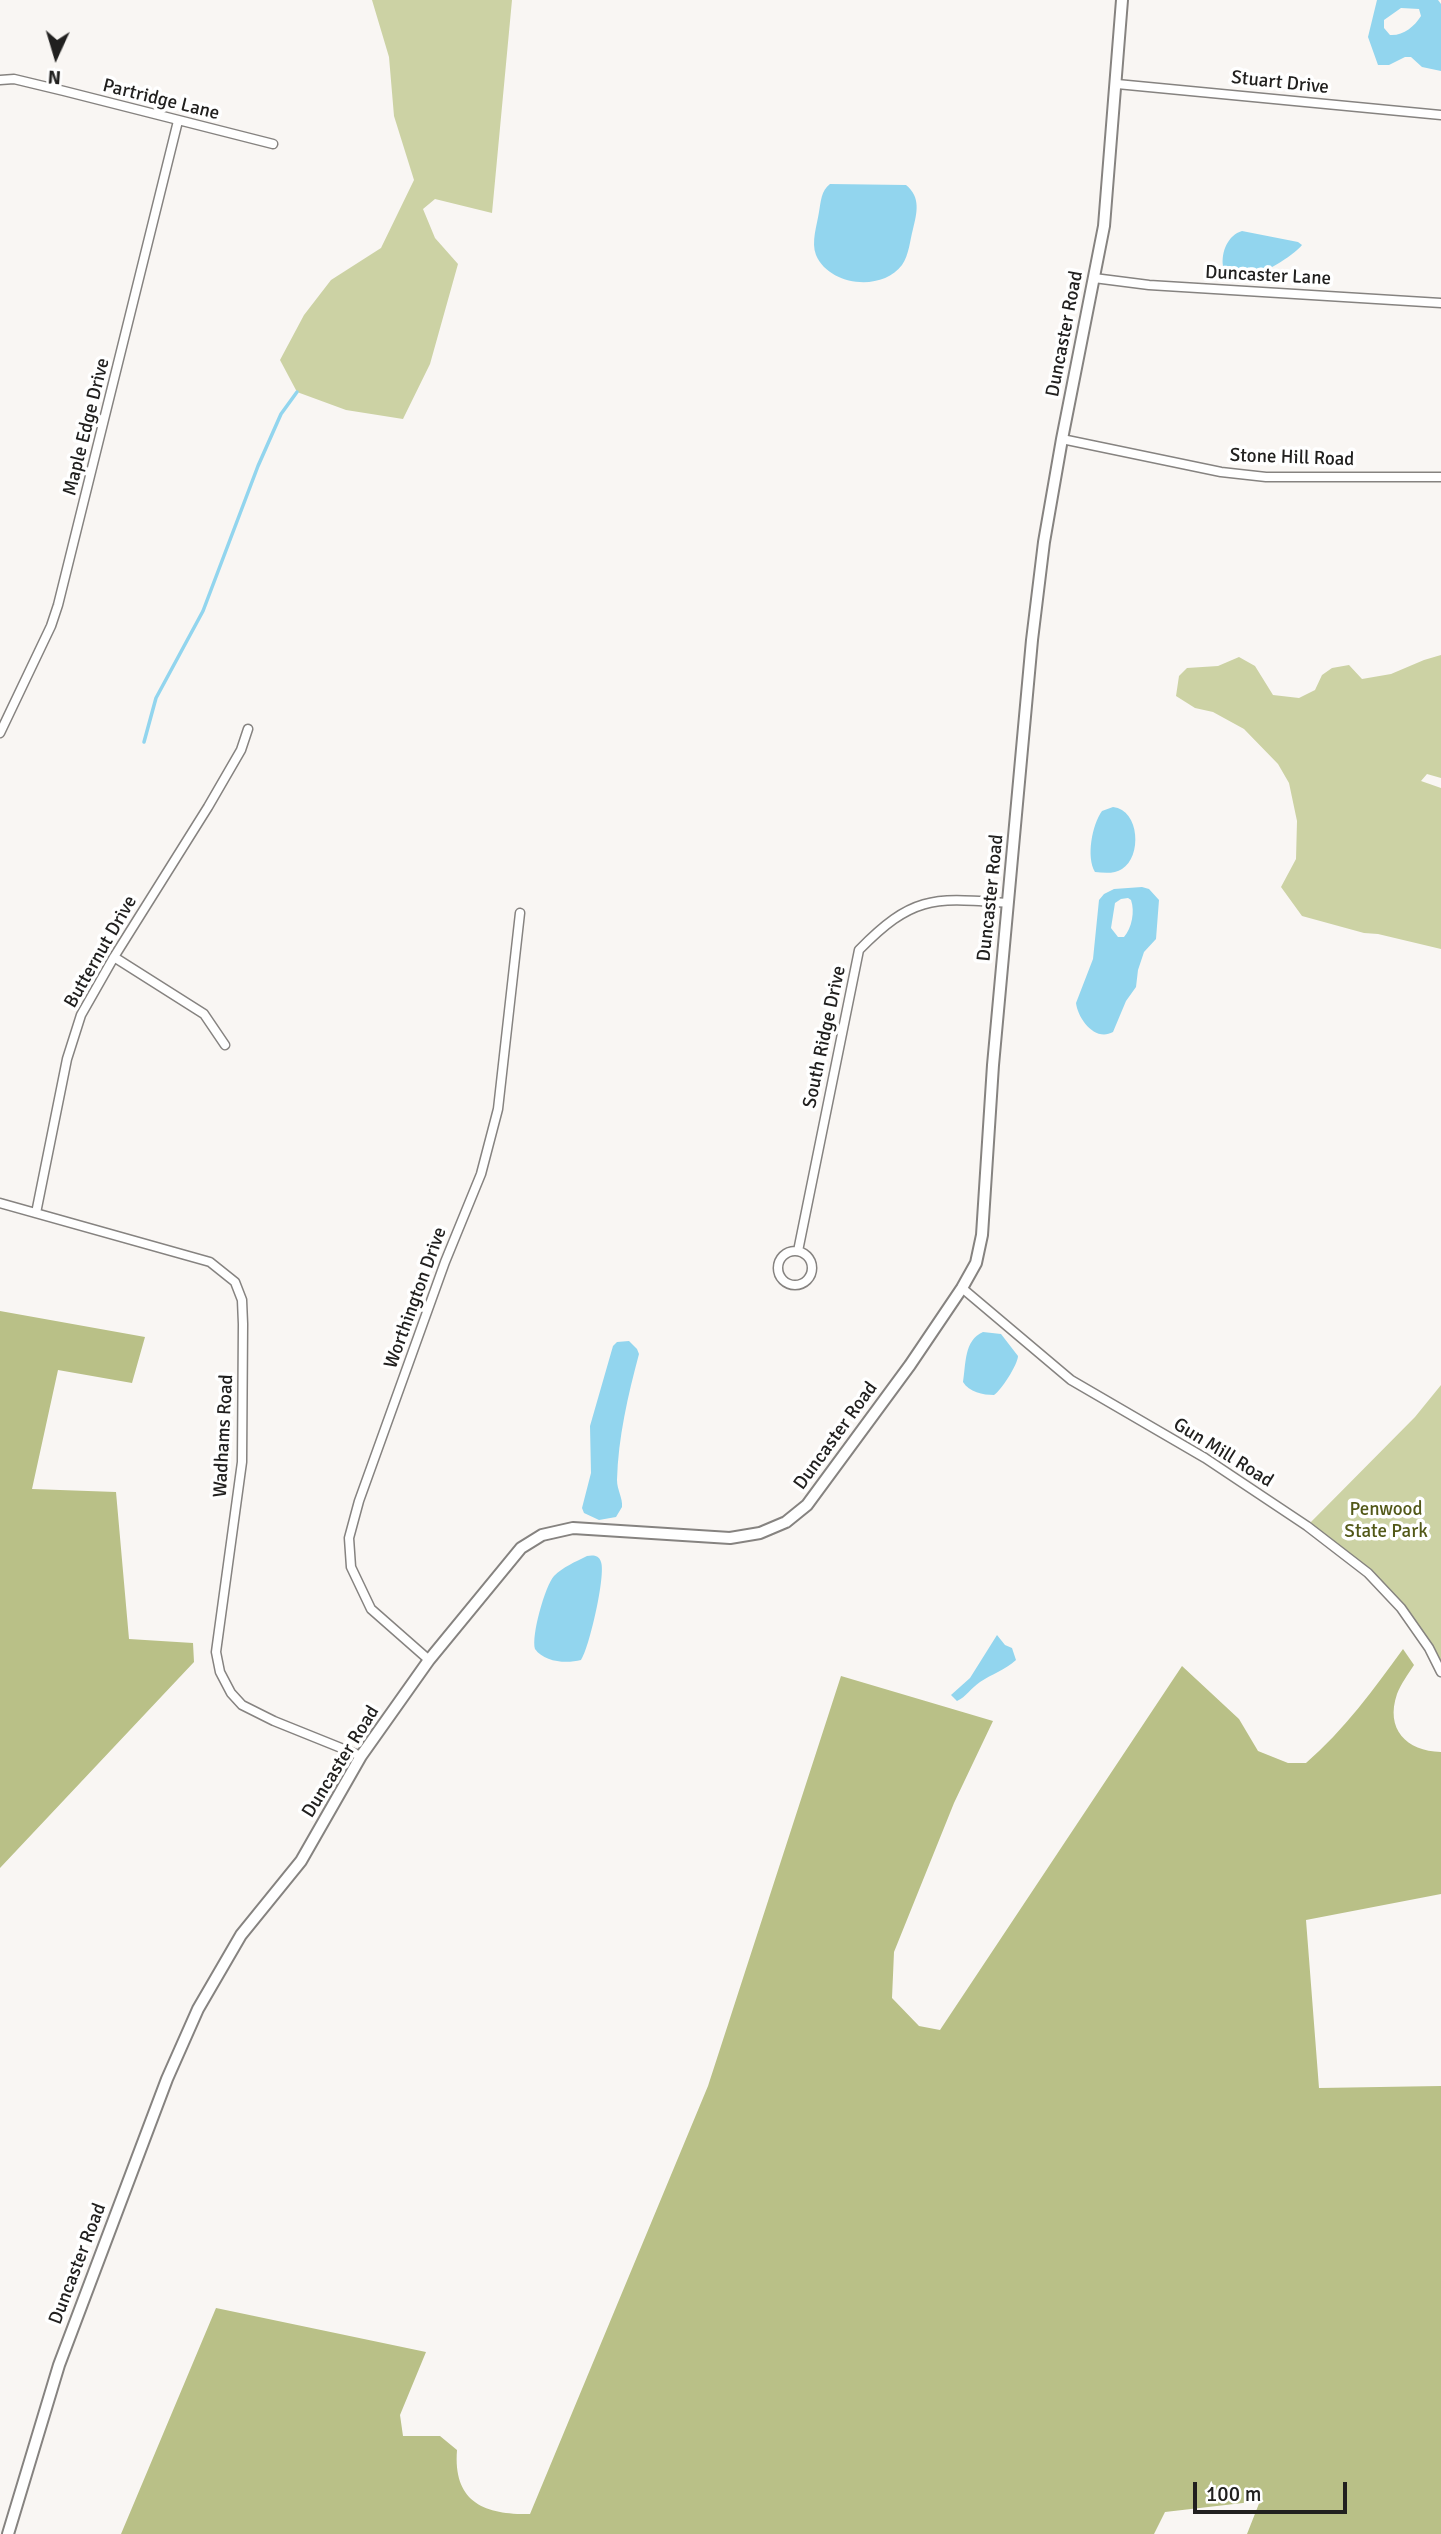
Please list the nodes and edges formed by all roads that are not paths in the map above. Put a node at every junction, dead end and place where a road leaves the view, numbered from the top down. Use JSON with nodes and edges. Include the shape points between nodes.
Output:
{"nodes":[{"id":1,"x":1122,"y":0,"type":"edge"},
{"id":2,"x":0,"y":80,"type":"edge"},
{"id":3,"x":1117,"y":84,"type":"junction"},
{"id":4,"x":1441,"y":115,"type":"edge"},
{"id":5,"x":178,"y":121,"type":"junction"},
{"id":6,"x":273,"y":144,"type":"dead end"},
{"id":7,"x":1094,"y":278,"type":"junction"},
{"id":8,"x":1441,"y":303,"type":"edge"},
{"id":9,"x":1062,"y":439,"type":"junction"},
{"id":10,"x":1441,"y":477,"type":"edge"},
{"id":11,"x":248,"y":729,"type":"dead end"},
{"id":12,"x":0,"y":733,"type":"edge"},
{"id":13,"x":1008,"y":903,"type":"junction"},
{"id":14,"x":520,"y":913,"type":"dead end"},
{"id":15,"x":114,"y":957,"type":"junction"},
{"id":16,"x":225,"y":1045,"type":"dead end"},
{"id":17,"x":0,"y":1203,"type":"edge"},
{"id":18,"x":36,"y":1213,"type":"junction"},
{"id":19,"x":798,"y":1251,"type":"junction"},
{"id":20,"x":962,"y":1288,"type":"junction"},
{"id":21,"x":429,"y":1660,"type":"junction"},
{"id":22,"x":1441,"y":1672,"type":"edge"},
{"id":23,"x":360,"y":1756,"type":"junction"},
{"id":24,"x":8,"y":2534,"type":"edge"}],
"edges":[{"from":1,"to":3,"type":"street","name":"Duncaster Road"},
{"from":2,"to":5,"type":"street","name":"Partridge Lane","via":[[14,79]]},
{"from":3,"to":4,"type":"street","name":"Stuart Drive"},
{"from":3,"to":7,"type":"street","name":"Duncaster Road","via":[[1104,226]]},
{"from":5,"to":6,"type":"street","name":"Partridge Lane"},
{"from":5,"to":12,"type":"street","name":"Maple Edge Drive","via":[[58,605]]},
{"from":7,"to":8,"type":"street","name":"Duncaster Lane"},
{"from":7,"to":9,"type":"street","name":"Duncaster Road"},
{"from":9,"to":10,"type":"street","name":"Stone Hill Road","via":[[1266,477]]},
{"from":9,"to":13,"type":"street","name":"Duncaster Road","via":[[1032,640]]},
{"from":11,"to":15,"type":"street","name":"Butternut Drive","via":[[208,807]]},
{"from":13,"to":19,"type":"street","name":"South Ridge Drive","via":[[944,899],[908,909],[859,950]]},
{"from":13,"to":20,"type":"street","name":"Duncaster Road","via":[[982,1235],[976,1263]]},
{"from":14,"to":21,"type":"street","name":"Worthington Drive","via":[[498,1109],[481,1174],[445,1262],[349,1538],[351,1567],[371,1609]]},
{"from":15,"to":16,"type":"street","via":[[204,1014]]},
{"from":15,"to":18,"type":"street","name":"Butternut Drive","via":[[74,1031]]},
{"from":17,"to":18,"type":"street","name":"Wadhams Road"},
{"from":18,"to":23,"type":"street","name":"Wadhams Road","via":[[210,1262],[235,1282],[242,1300],[243,1324],[242,1462],[217,1662],[242,1705]]},
{"from":19,"to":19,"type":"street","name":"South Ridge Drive","via":[[784,1255],[778,1269],[781,1279],[794,1286],[809,1280],[813,1270],[811,1260]]},
{"from":20,"to":21,"type":"street","name":"Duncaster Road","via":[[807,1505],[786,1522],[730,1538],[573,1528],[542,1535],[521,1548]]},
{"from":20,"to":22,"type":"street","name":"Gun Mill Road","via":[[1071,1380],[1205,1458],[1368,1573],[1401,1608]]},
{"from":21,"to":23,"type":"street","name":"Duncaster Road"},
{"from":23,"to":24,"type":"street","name":"Duncaster Road","via":[[301,1861],[240,1935],[198,2009],[59,2365]]}]}
